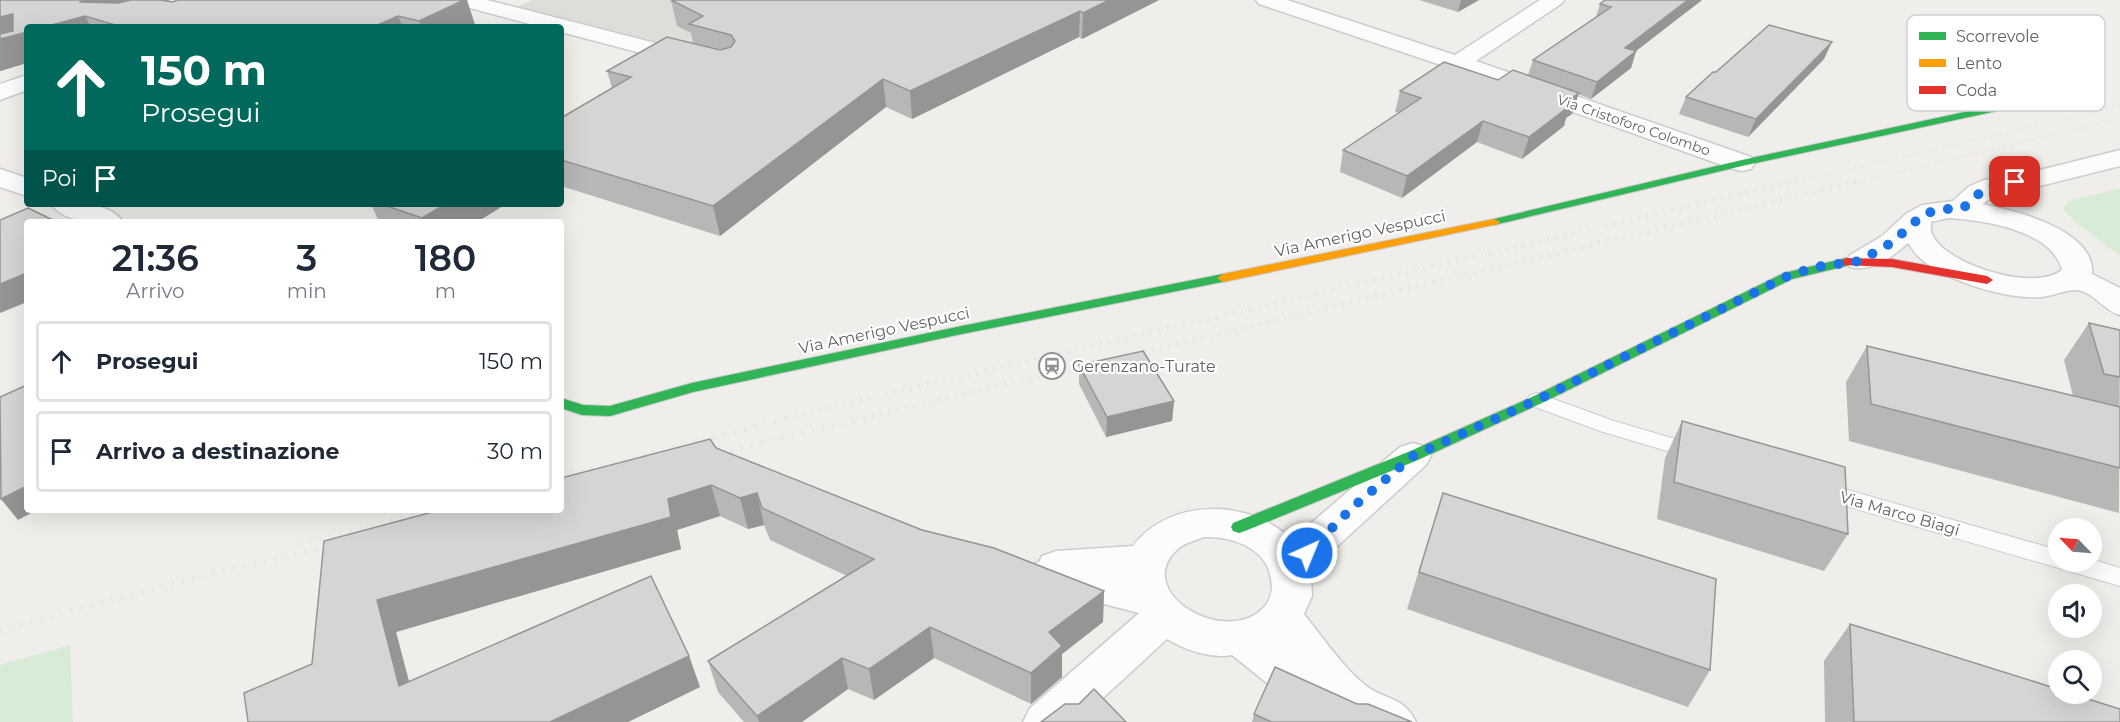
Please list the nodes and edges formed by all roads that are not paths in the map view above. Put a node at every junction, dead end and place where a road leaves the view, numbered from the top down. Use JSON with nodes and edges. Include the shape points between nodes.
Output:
{"nodes":[{"id":1,"x":462,"y":0,"type":"edge"},
{"id":2,"x":1266,"y":0,"type":"edge"},
{"id":3,"x":1554,"y":0,"type":"edge"},
{"id":4,"x":555,"y":24,"type":"edge"},
{"id":5,"x":564,"y":26,"type":"edge"},
{"id":6,"x":1458,"y":63,"type":"junction"},
{"id":7,"x":714,"y":65,"type":"edge"},
{"id":8,"x":24,"y":83,"type":"edge"},
{"id":9,"x":0,"y":93,"type":"edge"},
{"id":10,"x":1983,"y":111,"type":"edge"},
{"id":11,"x":2120,"y":158,"type":"edge"},
{"id":12,"x":1742,"y":163,"type":"junction"},
{"id":13,"x":0,"y":177,"type":"edge"},
{"id":14,"x":2028,"y":181,"type":"junction"},
{"id":15,"x":24,"y":187,"type":"edge"},
{"id":16,"x":72,"y":207,"type":"edge"},
{"id":17,"x":1962,"y":209,"type":"junction"},
{"id":18,"x":102,"y":219,"type":"edge"},
{"id":19,"x":1917,"y":219,"type":"junction"},
{"id":20,"x":2020,"y":222,"type":"junction"},
{"id":21,"x":1860,"y":261,"type":"junction"},
{"id":22,"x":2075,"y":277,"type":"junction"},
{"id":23,"x":1987,"y":280,"type":"junction"},
{"id":24,"x":2120,"y":306,"type":"edge"},
{"id":25,"x":1537,"y":400,"type":"junction"},
{"id":26,"x":564,"y":404,"type":"edge"},
{"id":27,"x":1413,"y":456,"type":"junction"},
{"id":28,"x":1712,"y":458,"type":"edge"},
{"id":29,"x":1799,"y":483,"type":"edge"},
{"id":30,"x":1239,"y":526,"type":"junction"},
{"id":31,"x":2048,"y":556,"type":"edge"},
{"id":32,"x":1146,"y":561,"type":"junction"},
{"id":33,"x":2102,"y":572,"type":"edge"},
{"id":34,"x":1292,"y":574,"type":"junction"},
{"id":35,"x":2120,"y":577,"type":"edge"},
{"id":36,"x":1158,"y":608,"type":"junction"},
{"id":37,"x":1282,"y":617,"type":"junction"},
{"id":38,"x":1241,"y":638,"type":"junction"},
{"id":39,"x":1350,"y":699,"type":"junction"},
{"id":40,"x":1046,"y":722,"type":"edge"},
{"id":41,"x":1394,"y":722,"type":"edge"}],
"edges":[{"from":1,"to":4,"type":"street"},
{"from":2,"to":6,"type":"street","name":"Via Cristoforo Colombo"},
{"from":3,"to":6,"type":"street"},
{"from":5,"to":7,"type":"street"},
{"from":6,"to":12,"type":"street","name":"Via Cristoforo Colombo"},
{"from":8,"to":9,"type":"street"},
{"from":10,"to":12,"type":"street","name":"Via Amerigo Vespucci"},
{"from":11,"to":14,"type":"street"},
{"from":12,"to":26,"type":"street","name":"Via Amerigo Vespucci","via":[[1437,235],[957,331],[692,388],[610,411],[582,410]]},
{"from":13,"to":15,"type":"street"},
{"from":14,"to":17,"type":"street","via":[[1978,192]]},
{"from":14,"to":20,"type":"street","via":[[2012,201]]},
{"from":16,"to":18,"type":"street"},
{"from":17,"to":19,"type":"street","via":[[1932,211]]},
{"from":17,"to":20,"type":"street"},
{"from":19,"to":21,"type":"street","via":[[1891,243]]},
{"from":19,"to":23,"type":"street","via":[[1914,230],[1928,250],[1946,263]]},
{"from":20,"to":22,"type":"street","via":[[2053,238],[2070,253],[2078,267]]},
{"from":21,"to":23,"type":"street"},
{"from":21,"to":25,"type":"street","via":[[1816,267],[1788,276]]},
{"from":22,"to":23,"type":"street","via":[[2066,284],[2044,288]]},
{"from":22,"to":24,"type":"street","via":[[2109,294]]},
{"from":25,"to":27,"type":"street"},
{"from":25,"to":28,"type":"lane"},
{"from":27,"to":30,"type":"street"},
{"from":27,"to":34,"type":"street","via":[[1317,541]]},
{"from":29,"to":31,"type":"lane","name":"Via Marco Biagi"},
{"from":30,"to":32,"type":"street","via":[[1211,522],[1180,528],[1159,542]]},
{"from":30,"to":34,"type":"street","via":[[1274,546]]},
{"from":32,"to":36,"type":"street","via":[[1144,579]]},
{"from":32,"to":36,"type":"street","via":[[1016,568]]},
{"from":33,"to":35,"type":"lane"},
{"from":34,"to":37,"type":"street","via":[[1292,596]]},
{"from":36,"to":38,"type":"street","via":[[1177,626],[1197,634]]},
{"from":36,"to":40,"type":"street"},
{"from":37,"to":38,"type":"street","via":[[1265,630]]},
{"from":37,"to":39,"type":"street"},
{"from":38,"to":39,"type":"street","via":[[1287,674]]},
{"from":39,"to":41,"type":"street"}]}
